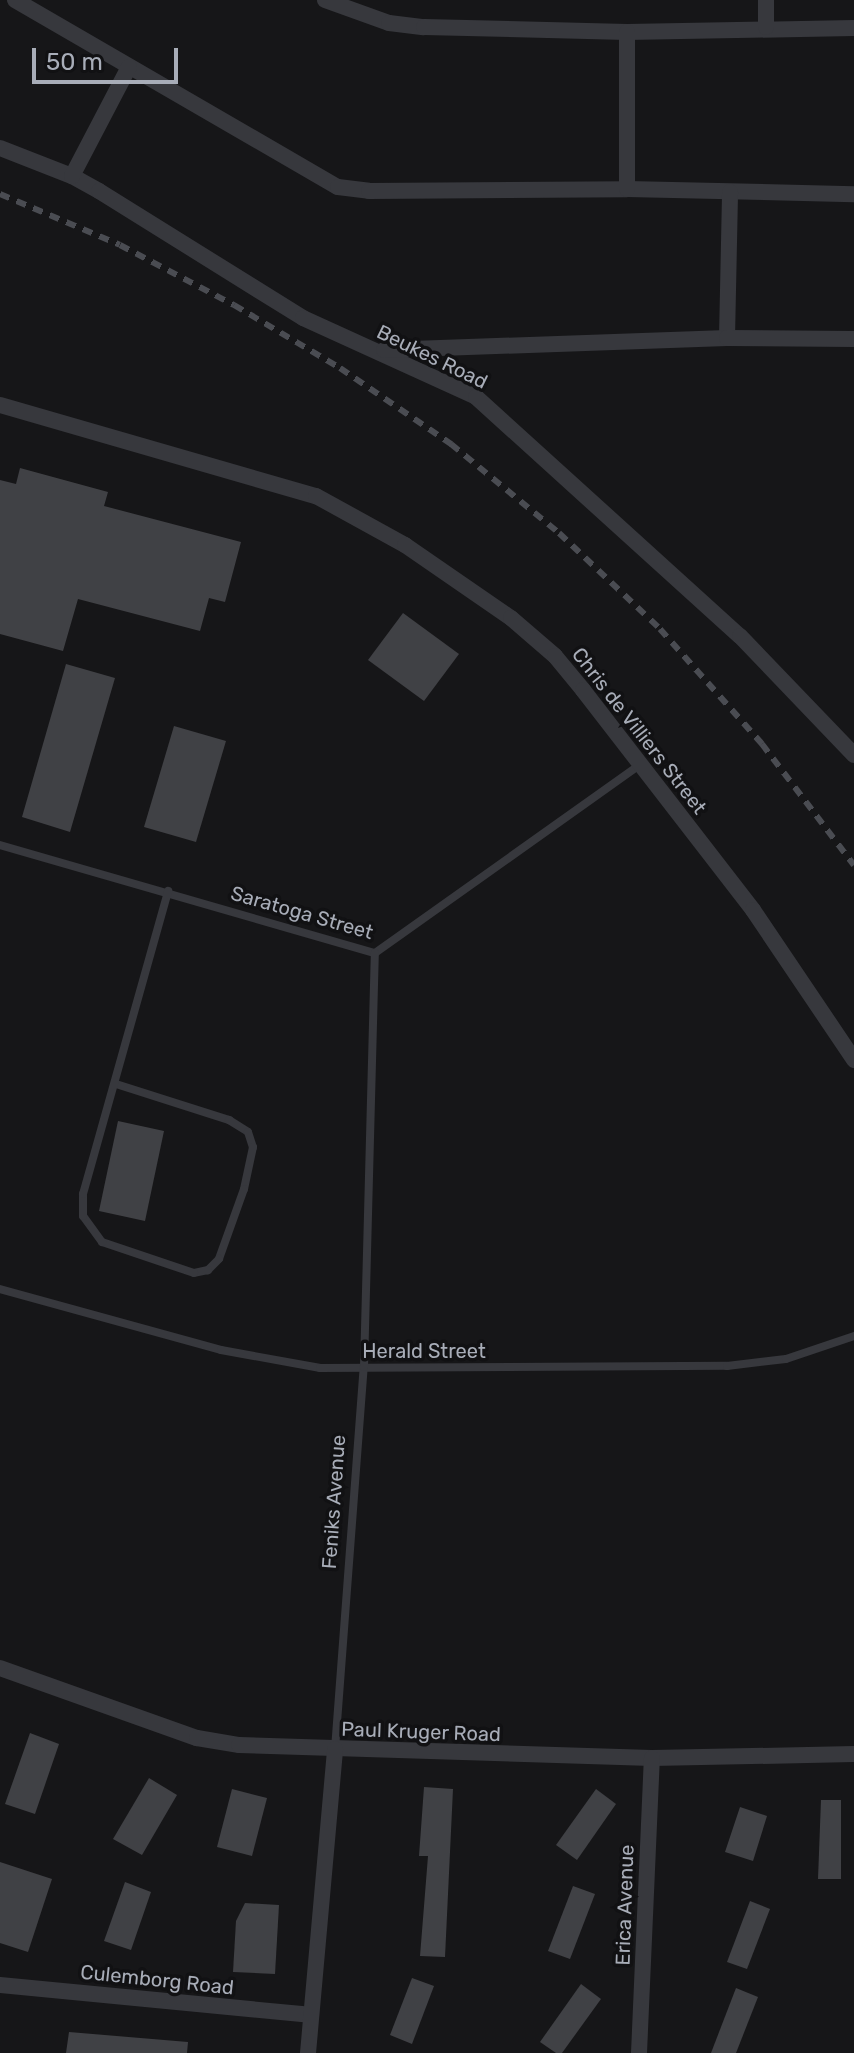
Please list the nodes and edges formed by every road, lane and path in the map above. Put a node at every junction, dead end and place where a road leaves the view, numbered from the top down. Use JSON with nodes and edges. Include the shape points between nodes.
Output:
{"nodes":[{"id":1,"x":15,"y":0,"type":"edge"},
{"id":2,"x":325,"y":0,"type":"edge"},
{"id":3,"x":766,"y":0,"type":"edge"},
{"id":4,"x":766,"y":27,"type":"junction"},
{"id":5,"x":854,"y":28,"type":"edge"},
{"id":6,"x":627,"y":32,"type":"junction"},
{"id":7,"x":129,"y":67,"type":"junction"},
{"id":8,"x":0,"y":148,"type":"edge"},
{"id":9,"x":72,"y":176,"type":"junction"},
{"id":10,"x":627,"y":189,"type":"junction"},
{"id":11,"x":730,"y":192,"type":"junction"},
{"id":12,"x":854,"y":194,"type":"edge"},
{"id":13,"x":727,"y":338,"type":"junction"},
{"id":14,"x":854,"y":339,"type":"edge"},
{"id":15,"x":375,"y":350,"type":"junction"},
{"id":16,"x":0,"y":405,"type":"edge"},
{"id":17,"x":854,"y":755,"type":"edge"},
{"id":18,"x":640,"y":765,"type":"junction"},
{"id":19,"x":0,"y":845,"type":"edge"},
{"id":20,"x":168,"y":891,"type":"junction"},
{"id":21,"x":375,"y":953,"type":"junction"},
{"id":22,"x":854,"y":1060,"type":"edge"},
{"id":23,"x":116,"y":1084,"type":"junction"},
{"id":24,"x":0,"y":1289,"type":"edge"},
{"id":25,"x":854,"y":1336,"type":"edge"},
{"id":26,"x":364,"y":1367,"type":"junction"},
{"id":27,"x":0,"y":1668,"type":"edge"},
{"id":28,"x":335,"y":1749,"type":"junction"},
{"id":29,"x":854,"y":1754,"type":"edge"},
{"id":30,"x":652,"y":1758,"type":"junction"},
{"id":31,"x":0,"y":1985,"type":"edge"},
{"id":32,"x":310,"y":2015,"type":"junction"},
{"id":33,"x":308,"y":2053,"type":"edge"},
{"id":34,"x":639,"y":2053,"type":"edge"}],
"edges":[{"from":1,"to":7,"type":"street"},
{"from":2,"to":6,"type":"street","via":[[389,23]]},
{"from":3,"to":4,"type":"street"},
{"from":4,"to":5,"type":"street"},
{"from":4,"to":6,"type":"street"},
{"from":6,"to":10,"type":"street"},
{"from":7,"to":9,"type":"street"},
{"from":7,"to":10,"type":"street","via":[[338,187]]},
{"from":8,"to":9,"type":"street","name":"Beukes Road"},
{"from":9,"to":15,"type":"street","name":"Beukes Road","via":[[279,305]]},
{"from":10,"to":11,"type":"street"},
{"from":11,"to":12,"type":"street"},
{"from":11,"to":13,"type":"street"},
{"from":13,"to":14,"type":"street"},
{"from":13,"to":15,"type":"street"},
{"from":15,"to":17,"type":"street","name":"Beukes Road","via":[[465,391],[500,417],[740,636]]},
{"from":16,"to":18,"type":"street","name":"Chris de Villiers Street","via":[[266,480],[354,514],[472,588],[555,656]]},
{"from":18,"to":21,"type":"lane","name":"Saratoga Street"},
{"from":18,"to":22,"type":"street","name":"Chris de Villiers Street","via":[[753,910]]},
{"from":19,"to":20,"type":"lane","name":"Saratoga Street"},
{"from":20,"to":21,"type":"lane","name":"Saratoga Street"},
{"from":20,"to":23,"type":"lane"},
{"from":21,"to":26,"type":"lane","name":"Feniks Avenue"},
{"from":23,"to":23,"type":"lane","via":[[229,1120],[248,1132],[253,1147],[244,1189],[219,1259],[208,1270],[194,1273],[117,1249],[87,1225],[83,1194]]},
{"from":24,"to":26,"type":"lane","name":"Herald Street","via":[[264,1360],[320,1368]]},
{"from":25,"to":26,"type":"lane","name":"Herald Street","via":[[786,1359],[742,1366]]},
{"from":26,"to":28,"type":"lane","name":"Feniks Avenue"},
{"from":27,"to":28,"type":"street","name":"Paul Kruger Road","via":[[208,1740]]},
{"from":28,"to":30,"type":"street","name":"Paul Kruger Road"},
{"from":28,"to":32,"type":"street","name":"Feniks Avenue"},
{"from":29,"to":30,"type":"street","name":"Paul Kruger Road"},
{"from":30,"to":34,"type":"street","name":"Erica Avenue"},
{"from":31,"to":32,"type":"street","name":"Culemborg Road"},
{"from":32,"to":33,"type":"street","name":"Feniks Avenue"}]}
